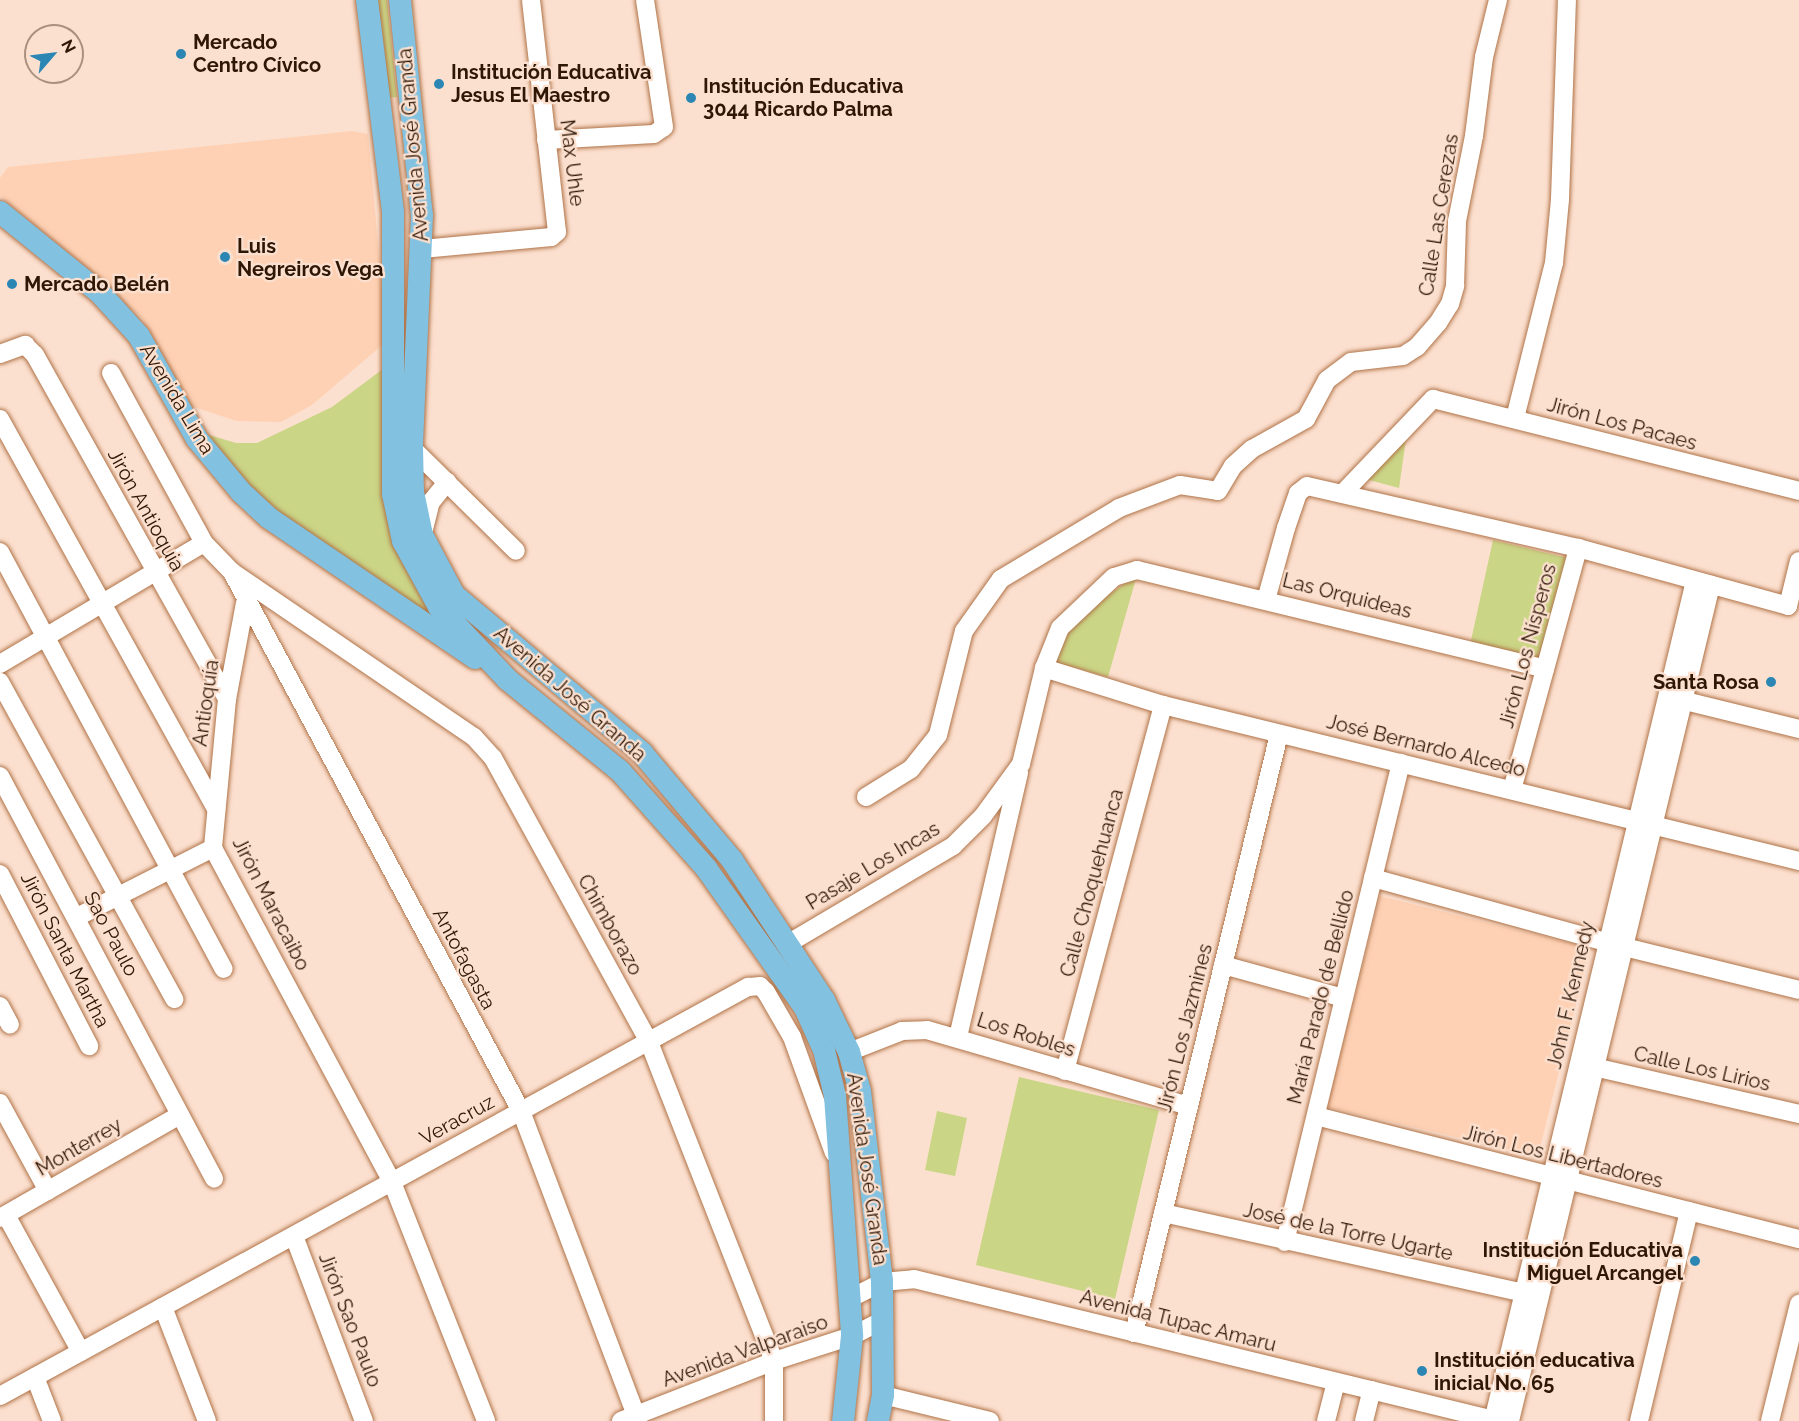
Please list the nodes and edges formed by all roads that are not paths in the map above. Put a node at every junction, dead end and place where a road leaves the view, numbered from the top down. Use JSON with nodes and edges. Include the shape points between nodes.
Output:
{"nodes":[{"id":1,"x":367,"y":0,"type":"edge"},
{"id":2,"x":400,"y":0,"type":"edge"},
{"id":3,"x":531,"y":0,"type":"edge"},
{"id":4,"x":645,"y":0,"type":"edge"},
{"id":5,"x":1498,"y":0,"type":"edge"},
{"id":6,"x":1567,"y":0,"type":"edge"},
{"id":7,"x":546,"y":140,"type":"junction"},
{"id":8,"x":0,"y":212,"type":"edge"},
{"id":9,"x":422,"y":249,"type":"junction"},
{"id":10,"x":0,"y":354,"type":"edge"},
{"id":11,"x":111,"y":373,"type":"dead end"},
{"id":12,"x":1515,"y":418,"type":"junction"},
{"id":13,"x":0,"y":419,"type":"edge"},
{"id":14,"x":412,"y":448,"type":"junction"},
{"id":15,"x":447,"y":482,"type":"junction"},
{"id":16,"x":1799,"y":491,"type":"edge"},
{"id":17,"x":1344,"y":492,"type":"junction"},
{"id":18,"x":422,"y":535,"type":"junction"},
{"id":19,"x":204,"y":543,"type":"junction"},
{"id":20,"x":1578,"y":548,"type":"junction"},
{"id":21,"x":516,"y":551,"type":"dead end"},
{"id":22,"x":0,"y":552,"type":"edge"},
{"id":23,"x":1799,"y":561,"type":"edge"},
{"id":24,"x":1137,"y":570,"type":"joint"},
{"id":25,"x":232,"y":573,"type":"junction"},
{"id":26,"x":155,"y":574,"type":"junction"},
{"id":27,"x":1703,"y":583,"type":"junction"},
{"id":28,"x":1266,"y":600,"type":"junction"},
{"id":29,"x":245,"y":603,"type":"junction"},
{"id":30,"x":103,"y":605,"type":"junction"},
{"id":31,"x":45,"y":638,"type":"junction"},
{"id":32,"x":0,"y":664,"type":"edge"},
{"id":33,"x":1044,"y":668,"type":"junction"},
{"id":34,"x":1545,"y":669,"type":"junction"},
{"id":35,"x":508,"y":680,"type":"junction"},
{"id":36,"x":0,"y":682,"type":"edge"},
{"id":37,"x":227,"y":699,"type":"junction"},
{"id":38,"x":1675,"y":699,"type":"junction"},
{"id":39,"x":1163,"y":705,"type":"junction"},
{"id":40,"x":1799,"y":729,"type":"edge"},
{"id":41,"x":1279,"y":734,"type":"junction"},
{"id":42,"x":1401,"y":763,"type":"junction"},
{"id":43,"x":1021,"y":764,"type":"junction"},
{"id":44,"x":0,"y":776,"type":"edge"},
{"id":45,"x":1512,"y":790,"type":"junction"},
{"id":46,"x":866,"y":797,"type":"dead end"},
{"id":47,"x":216,"y":809,"type":"junction"},
{"id":48,"x":1644,"y":825,"type":"junction"},
{"id":49,"x":213,"y":848,"type":"junction"},
{"id":50,"x":1799,"y":861,"type":"edge"},
{"id":51,"x":171,"y":868,"type":"junction"},
{"id":52,"x":0,"y":874,"type":"edge"},
{"id":53,"x":1373,"y":878,"type":"junction"},
{"id":54,"x":117,"y":897,"type":"junction"},
{"id":55,"x":77,"y":917,"type":"junction"},
{"id":56,"x":789,"y":944,"type":"junction"},
{"id":57,"x":1615,"y":945,"type":"junction"},
{"id":58,"x":1223,"y":965,"type":"junction"},
{"id":59,"x":224,"y":969,"type":"dead end"},
{"id":60,"x":1799,"y":990,"type":"edge"},
{"id":61,"x":1344,"y":998,"type":"junction"},
{"id":62,"x":174,"y":999,"type":"dead end"},
{"id":63,"x":0,"y":1006,"type":"edge"},
{"id":64,"x":10,"y":1025,"type":"dead end"},
{"id":65,"x":958,"y":1037,"type":"junction"},
{"id":66,"x":649,"y":1042,"type":"junction"},
{"id":67,"x":89,"y":1046,"type":"dead end"},
{"id":68,"x":849,"y":1052,"type":"junction"},
{"id":69,"x":1594,"y":1067,"type":"junction"},
{"id":70,"x":1065,"y":1071,"type":"junction"},
{"id":71,"x":0,"y":1103,"type":"edge"},
{"id":72,"x":1189,"y":1106,"type":"junction"},
{"id":73,"x":520,"y":1111,"type":"junction"},
{"id":74,"x":1799,"y":1114,"type":"edge"},
{"id":75,"x":180,"y":1115,"type":"junction"},
{"id":76,"x":1316,"y":1116,"type":"junction"},
{"id":77,"x":840,"y":1169,"type":"junction"},
{"id":78,"x":214,"y":1179,"type":"dead end"},
{"id":79,"x":1559,"y":1180,"type":"junction"},
{"id":80,"x":392,"y":1182,"type":"junction"},
{"id":81,"x":48,"y":1191,"type":"junction"},
{"id":82,"x":1689,"y":1211,"type":"junction"},
{"id":83,"x":1163,"y":1213,"type":"junction"},
{"id":84,"x":3,"y":1217,"type":"edge"},
{"id":85,"x":294,"y":1236,"type":"junction"},
{"id":86,"x":1799,"y":1239,"type":"edge"},
{"id":87,"x":1285,"y":1242,"type":"junction"},
{"id":88,"x":882,"y":1282,"type":"junction"},
{"id":89,"x":1523,"y":1293,"type":"junction"},
{"id":90,"x":849,"y":1299,"type":"junction"},
{"id":91,"x":1799,"y":1304,"type":"edge"},
{"id":92,"x":163,"y":1307,"type":"junction"},
{"id":93,"x":883,"y":1320,"type":"junction"},
{"id":94,"x":1134,"y":1333,"type":"junction"},
{"id":95,"x":852,"y":1336,"type":"junction"},
{"id":96,"x":81,"y":1352,"type":"junction"},
{"id":97,"x":774,"y":1361,"type":"junction"},
{"id":98,"x":35,"y":1377,"type":"junction"},
{"id":99,"x":1336,"y":1382,"type":"junction"},
{"id":100,"x":1372,"y":1390,"type":"junction"},
{"id":101,"x":883,"y":1395,"type":"junction"},
{"id":102,"x":0,"y":1396,"type":"edge"},
{"id":103,"x":632,"y":1419,"type":"edge"},
{"id":104,"x":52,"y":1421,"type":"edge"},
{"id":105,"x":207,"y":1421,"type":"edge"},
{"id":106,"x":364,"y":1421,"type":"edge"},
{"id":107,"x":486,"y":1421,"type":"edge"},
{"id":108,"x":774,"y":1421,"type":"edge"},
{"id":109,"x":843,"y":1421,"type":"edge"},
{"id":110,"x":878,"y":1421,"type":"edge"},
{"id":111,"x":990,"y":1421,"type":"edge"},
{"id":112,"x":1326,"y":1421,"type":"edge"},
{"id":113,"x":1364,"y":1421,"type":"edge"},
{"id":114,"x":1499,"y":1421,"type":"edge"},
{"id":115,"x":1639,"y":1421,"type":"edge"},
{"id":116,"x":1770,"y":1421,"type":"edge"}],
"edges":[{"from":1,"to":35,"type":"main road","name":"Avenida José Granda","via":[[393,212],[393,494],[403,541],[439,607]]},
{"from":2,"to":9,"type":"main road","name":"Avenida José Granda"},
{"from":3,"to":7,"type":"street","name":"Max Uhle"},
{"from":4,"to":7,"type":"street","via":[[664,127],[654,134]]},
{"from":5,"to":46,"type":"street","name":"Calle Las Cerezas","via":[[1484,57],[1457,221],[1455,286],[1450,304],[1417,347],[1403,356],[1351,362],[1327,380],[1306,419],[1252,449],[1233,466],[1218,491],[1180,485],[1119,508],[1001,579],[964,631],[938,735],[911,769]]},
{"from":6,"to":12,"type":"street","via":[[1554,263]]},
{"from":7,"to":9,"type":"street","name":"Max Uhle","via":[[557,225],[551,237]]},
{"from":8,"to":35,"type":"main road","name":"Avenida Lima","via":[[100,293],[139,336],[197,439],[241,492],[278,524]]},
{"from":9,"to":14,"type":"main road","name":"Avenida José Granda"},
{"from":10,"to":26,"type":"street","name":"Jirón Antioquia","via":[[24,345],[35,355]]},
{"from":11,"to":19,"type":"street","name":"Antofagasta"},
{"from":12,"to":16,"type":"street","name":"Jirón Los Pacaes"},
{"from":12,"to":17,"type":"street","name":"Jirón Los Pacaes","via":[[1433,399]]},
{"from":13,"to":30,"type":"street"},
{"from":14,"to":15,"type":"street"},
{"from":14,"to":18,"type":"main road","name":"Avenida José Granda","via":[[413,492]]},
{"from":15,"to":18,"type":"street","via":[[428,510]]},
{"from":15,"to":21,"type":"street"},
{"from":17,"to":20,"type":"street"},
{"from":17,"to":28,"type":"street","via":[[1306,486],[1298,493]]},
{"from":18,"to":56,"type":"main road","name":"Avenida José Granda","via":[[454,595],[642,753],[732,860]]},
{"from":19,"to":25,"type":"street","name":"Antofagasta"},
{"from":19,"to":26,"type":"street"},
{"from":20,"to":27,"type":"street"},
{"from":20,"to":34,"type":"street","name":"Jirón Los Nísperos"},
{"from":22,"to":31,"type":"street"},
{"from":23,"to":27,"type":"street","via":[[1788,606]]},
{"from":24,"to":28,"type":"street","name":"Las Orquideas"},
{"from":24,"to":33,"type":"street","name":"Pasaje Los Incas","via":[[1114,577],[1081,605],[1060,628]]},
{"from":25,"to":29,"type":"street","name":"Antofagasta"},
{"from":25,"to":66,"type":"street","name":"Chimborazo","via":[[485,747]]},
{"from":26,"to":30,"type":"street"},
{"from":26,"to":37,"type":"street","name":"Jirón Antioquia"},
{"from":27,"to":38,"type":"street","name":"John F. Kennedy"},
{"from":28,"to":34,"type":"street","name":"Las Orquideas"},
{"from":29,"to":37,"type":"street","name":"Antioquía"},
{"from":29,"to":73,"type":"street","name":"Antofagasta"},
{"from":30,"to":31,"type":"street"},
{"from":30,"to":47,"type":"street"},
{"from":31,"to":32,"type":"street"},
{"from":31,"to":51,"type":"street"},
{"from":33,"to":39,"type":"street","name":"José Bernardo Alcedo"},
{"from":33,"to":43,"type":"street","name":"Pasaje Los Incas"},
{"from":34,"to":45,"type":"street","name":"Jirón Los Nísperos"},
{"from":35,"to":77,"type":"main road","name":"Avenida José Granda","via":[[620,771],[706,868],[780,970],[805,1008],[824,1050],[835,1096]]},
{"from":36,"to":54,"type":"street"},
{"from":37,"to":47,"type":"street","name":"Antioquía"},
{"from":38,"to":40,"type":"street"},
{"from":38,"to":48,"type":"street","name":"John F. Kennedy"},
{"from":39,"to":41,"type":"street","name":"José Bernardo Alcedo"},
{"from":39,"to":70,"type":"street","name":"Calle Choquehuanca"},
{"from":41,"to":42,"type":"street","name":"José Bernardo Alcedo"},
{"from":41,"to":58,"type":"street","name":"Jirón Los Jazmines"},
{"from":42,"to":45,"type":"street","name":"José Bernardo Alcedo"},
{"from":42,"to":53,"type":"street","name":"María Parado de Bellido"},
{"from":43,"to":56,"type":"street","name":"Pasaje Los Incas","via":[[983,816],[953,846]]},
{"from":43,"to":65,"type":"street","name":"Pasaje Los Incas"},
{"from":44,"to":55,"type":"street","name":"Sao Paulo"},
{"from":45,"to":48,"type":"street","name":"José Bernardo Alcedo"},
{"from":47,"to":49,"type":"street","name":"Jirón Maracaibo"},
{"from":48,"to":50,"type":"street","name":"José Bernardo Alcedo"},
{"from":48,"to":57,"type":"street","name":"John F. Kennedy"},
{"from":49,"to":51,"type":"street"},
{"from":49,"to":80,"type":"street","name":"Jirón Maracaibo"},
{"from":51,"to":54,"type":"street"},
{"from":51,"to":59,"type":"street"},
{"from":52,"to":67,"type":"street","name":"Jirón Santa Martha"},
{"from":53,"to":57,"type":"street"},
{"from":53,"to":61,"type":"street","name":"María Parado de Bellido"},
{"from":54,"to":55,"type":"street"},
{"from":54,"to":62,"type":"street"},
{"from":55,"to":75,"type":"street","name":"Sao Paulo"},
{"from":56,"to":68,"type":"main road","name":"Avenida José Granda","via":[[824,1000]]},
{"from":57,"to":60,"type":"street"},
{"from":57,"to":69,"type":"street","name":"John F. Kennedy"},
{"from":57,"to":79,"type":"street","name":"John F. Kennedy"},
{"from":58,"to":61,"type":"street"},
{"from":58,"to":72,"type":"street","name":"Jirón Los Jazmines"},
{"from":61,"to":76,"type":"street","name":"María Parado de Bellido"},
{"from":63,"to":64,"type":"street"},
{"from":65,"to":68,"type":"street","name":"Los Robles","via":[[927,1030],[902,1031]]},
{"from":65,"to":70,"type":"street","name":"Los Robles"},
{"from":66,"to":73,"type":"street","name":"Veracruz"},
{"from":66,"to":77,"type":"street","name":"Veracruz","via":[[748,987],[760,986],[792,1037]]},
{"from":66,"to":97,"type":"street","name":"Chimborazo"},
{"from":68,"to":88,"type":"main road","name":"Avenida José Granda","via":[[860,1091]]},
{"from":69,"to":74,"type":"street","name":"Calle Los Lirios"},
{"from":69,"to":79,"type":"street","name":"John F. Kennedy"},
{"from":70,"to":72,"type":"street","name":"Los Robles"},
{"from":71,"to":81,"type":"street"},
{"from":72,"to":83,"type":"street","name":"Jirón Los Jazmines"},
{"from":73,"to":80,"type":"street","name":"Veracruz"},
{"from":73,"to":103,"type":"street","name":"Antofagasta"},
{"from":75,"to":78,"type":"street","name":"Sao Paulo"},
{"from":75,"to":81,"type":"street","name":"Monterrey"},
{"from":76,"to":79,"type":"street","name":"Jirón Los Libertadores"},
{"from":76,"to":87,"type":"street","name":"María Parado de Bellido"},
{"from":77,"to":90,"type":"main road","name":"Avenida José Granda"},
{"from":79,"to":82,"type":"street","name":"Jirón Los Libertadores"},
{"from":79,"to":89,"type":"street","name":"John F. Kennedy"},
{"from":79,"to":114,"type":"street","name":"John F. Kennedy"},
{"from":80,"to":85,"type":"street","name":"Veracruz"},
{"from":80,"to":107,"type":"street","name":"Jirón Maracaibo"},
{"from":81,"to":84,"type":"street","name":"Monterrey"},
{"from":82,"to":86,"type":"street","name":"Jirón Los Libertadores"},
{"from":82,"to":115,"type":"street"},
{"from":83,"to":87,"type":"street","name":"José de la Torre Ugarte"},
{"from":83,"to":94,"type":"street","name":"Jirón Los Jazmines"},
{"from":84,"to":96,"type":"street"},
{"from":85,"to":92,"type":"street","name":"Veracruz"},
{"from":85,"to":106,"type":"street","name":"Jirón Sao Paulo"},
{"from":87,"to":89,"type":"street","name":"José de la Torre Ugarte"},
{"from":88,"to":90,"type":"street","name":"Avenida Tupac Amaru"},
{"from":88,"to":93,"type":"main road","name":"Avenida José Granda"},
{"from":88,"to":94,"type":"street","name":"Avenida Tupac Amaru","via":[[914,1279]]},
{"from":89,"to":114,"type":"street","name":"John F. Kennedy"},
{"from":90,"to":95,"type":"main road","name":"Avenida José Granda"},
{"from":91,"to":116,"type":"street"},
{"from":92,"to":96,"type":"street","name":"Veracruz"},
{"from":92,"to":105,"type":"street"},
{"from":93,"to":95,"type":"street","name":"Avenida Valparaiso"},
{"from":93,"to":101,"type":"main road","name":"Avenida José Granda"},
{"from":94,"to":99,"type":"street","name":"Avenida Tupac Amaru"},
{"from":95,"to":97,"type":"street","name":"Avenida Valparaiso"},
{"from":95,"to":109,"type":"main road","name":"Avenida José Granda"},
{"from":96,"to":98,"type":"street","name":"Veracruz"},
{"from":97,"to":103,"type":"street","name":"Avenida Valparaiso"},
{"from":97,"to":108,"type":"street","name":"Chimborazo"},
{"from":98,"to":102,"type":"street","name":"Veracruz"},
{"from":98,"to":104,"type":"street"},
{"from":99,"to":100,"type":"street","name":"Avenida Tupac Amaru"},
{"from":99,"to":112,"type":"street"},
{"from":100,"to":113,"type":"street"},
{"from":100,"to":114,"type":"street","name":"Avenida Tupac Amaru"},
{"from":101,"to":110,"type":"main road","name":"Avenida José Granda"},
{"from":101,"to":111,"type":"street"}]}
